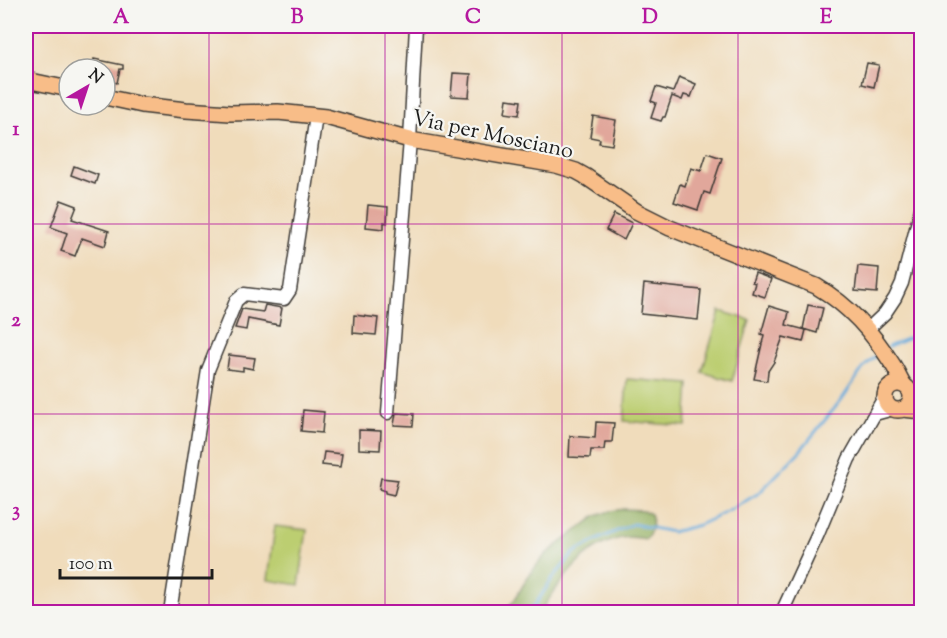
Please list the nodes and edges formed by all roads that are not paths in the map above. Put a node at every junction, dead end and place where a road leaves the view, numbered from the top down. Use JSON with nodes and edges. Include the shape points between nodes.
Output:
{"nodes":[{"id":1,"x":416,"y":26,"type":"edge"},
{"id":2,"x":26,"y":80,"type":"edge"},
{"id":3,"x":57,"y":86,"type":"edge"},
{"id":4,"x":117,"y":100,"type":"edge"},
{"id":5,"x":316,"y":116,"type":"junction"},
{"id":6,"x":410,"y":140,"type":"junction"},
{"id":7,"x":921,"y":205,"type":"edge"},
{"id":8,"x":868,"y":329,"type":"junction"},
{"id":9,"x":889,"y":359,"type":"junction"},
{"id":10,"x":908,"y":390,"type":"junction"},
{"id":11,"x":886,"y":392,"type":"junction"},
{"id":12,"x":898,"y":409,"type":"junction"},
{"id":13,"x":921,"y":410,"type":"edge"},
{"id":14,"x":388,"y":413,"type":"dead end"},
{"id":15,"x":875,"y":414,"type":"junction"},
{"id":16,"x":170,"y":612,"type":"edge"},
{"id":17,"x":782,"y":612,"type":"edge"}],
"edges":[{"from":1,"to":6,"type":"street"},
{"from":2,"to":3,"type":"main road"},
{"from":4,"to":5,"type":"main road","name":"Via per Mosciano","via":[[186,110]]},
{"from":5,"to":6,"type":"main road","name":"Via per Mosciano"},
{"from":5,"to":16,"type":"street","via":[[290,290],[284,299],[244,294],[236,301],[208,370]]},
{"from":6,"to":8,"type":"main road","name":"Via per Mosciano","via":[[576,171],[636,211],[670,228],[816,286],[848,308]]},
{"from":6,"to":14,"type":"street"},
{"from":7,"to":8,"type":"street","via":[[902,283],[885,313]]},
{"from":8,"to":9,"type":"main road","name":"Via per Mosciano"},
{"from":9,"to":10,"type":"main road","name":"Via per Mosciano"},
{"from":9,"to":11,"type":"main road"},
{"from":10,"to":11,"type":"main road","via":[[896,384]]},
{"from":10,"to":12,"type":"main road","via":[[909,405]]},
{"from":10,"to":13,"type":"main road","name":"Via per Mosciano"},
{"from":11,"to":12,"type":"main road","via":[[887,403]]},
{"from":11,"to":15,"type":"street"},
{"from":12,"to":13,"type":"main road","name":"Via per Mosciano"},
{"from":12,"to":15,"type":"street"},
{"from":15,"to":17,"type":"street","via":[[849,459]]}]}
